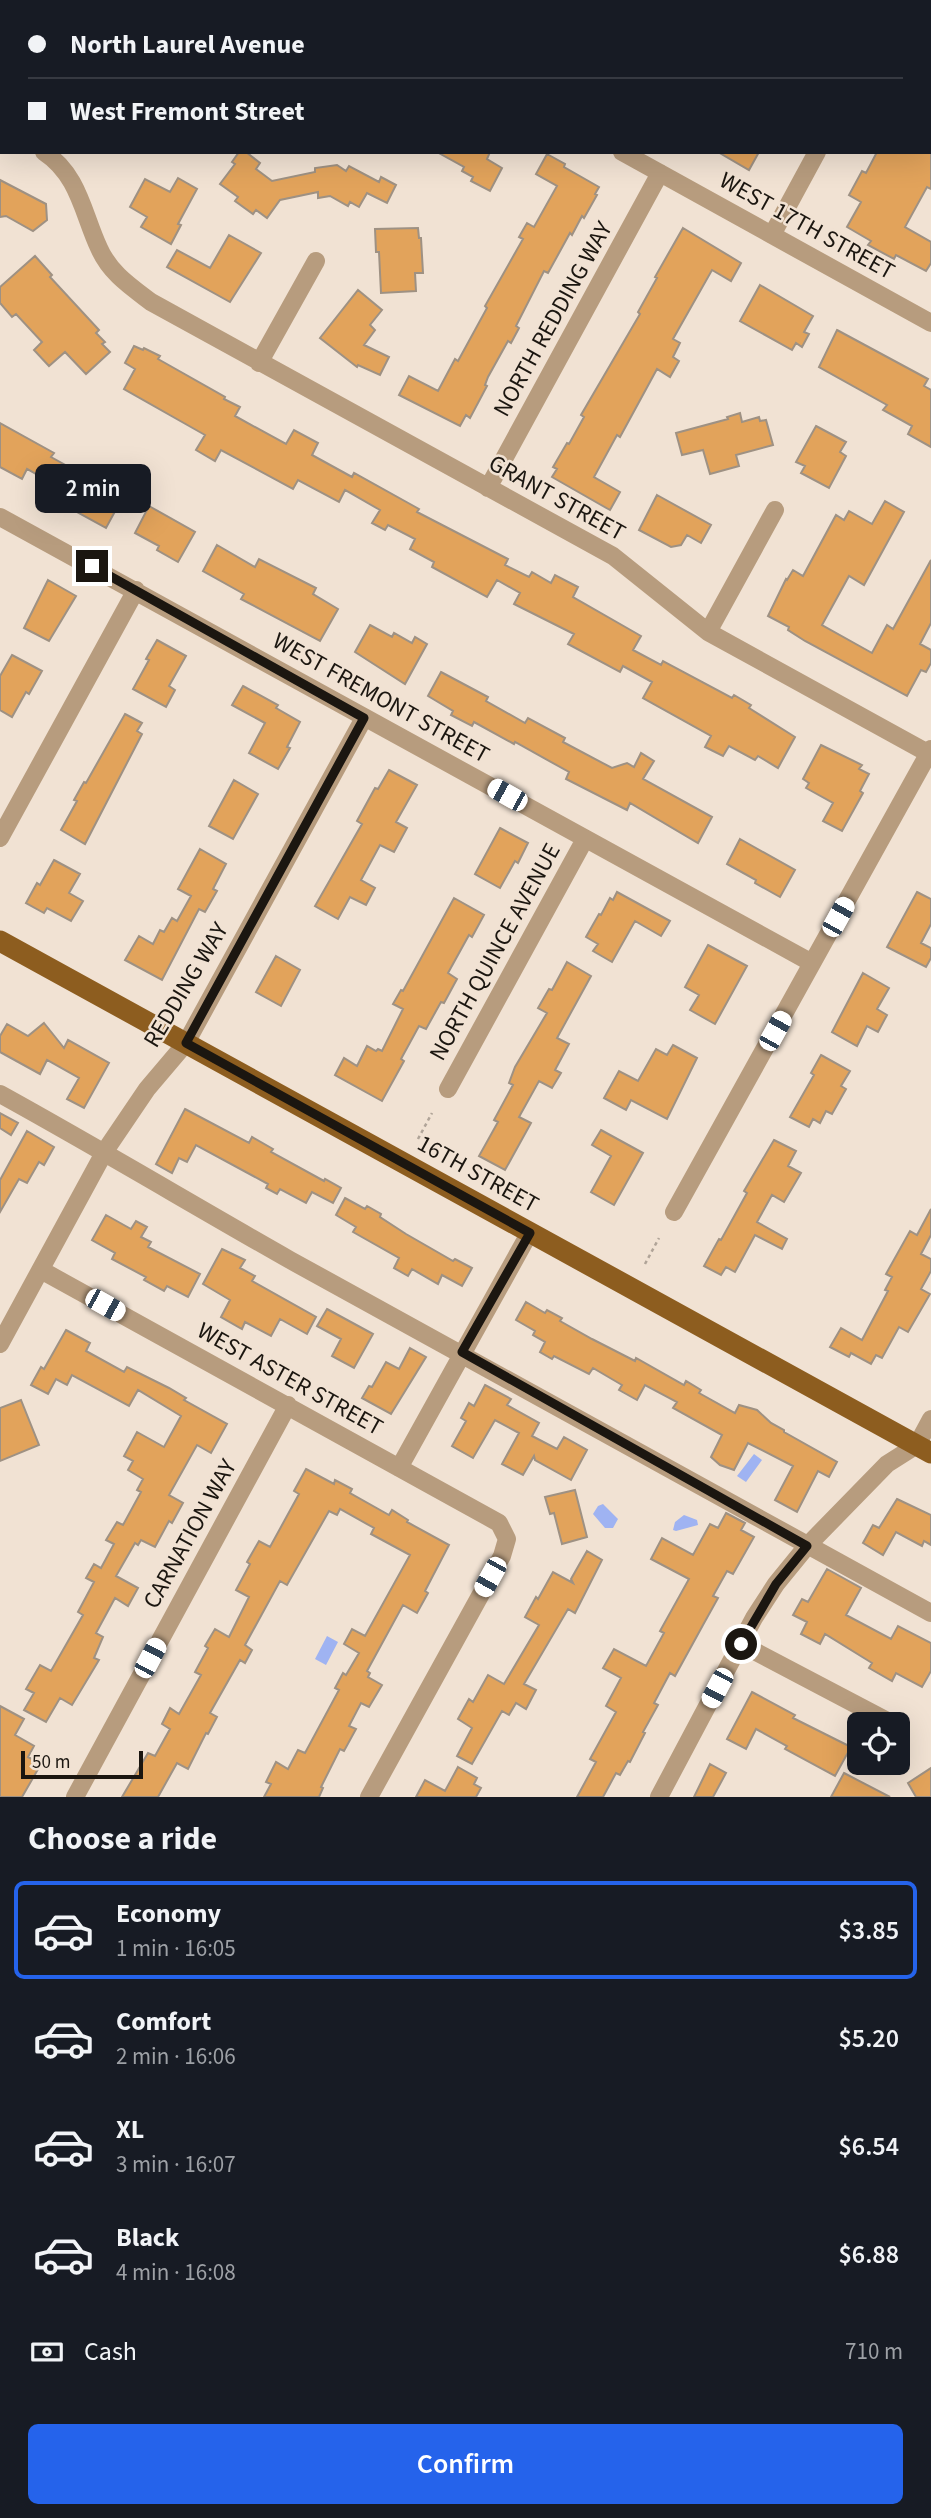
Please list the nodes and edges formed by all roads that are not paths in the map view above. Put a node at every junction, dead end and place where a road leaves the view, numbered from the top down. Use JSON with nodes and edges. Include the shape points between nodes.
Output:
{"nodes":[{"id":1,"x":47,"y":154,"type":"edge"},
{"id":2,"x":626,"y":154,"type":"edge"},
{"id":3,"x":816,"y":154,"type":"edge"},
{"id":4,"x":660,"y":173,"type":"junction"},
{"id":5,"x":772,"y":235,"type":"junction"},
{"id":6,"x":316,"y":261,"type":"dead end"},
{"id":7,"x":931,"y":323,"type":"edge"},
{"id":8,"x":260,"y":363,"type":"junction"},
{"id":9,"x":488,"y":488,"type":"junction"},
{"id":10,"x":775,"y":510,"type":"dead end"},
{"id":11,"x":0,"y":517,"type":"edge"},
{"id":12,"x":136,"y":590,"type":"junction"},
{"id":13,"x":708,"y":632,"type":"junction"},
{"id":14,"x":364,"y":718,"type":"junction"},
{"id":15,"x":930,"y":751,"type":"edge"},
{"id":16,"x":0,"y":838,"type":"edge"},
{"id":17,"x":585,"y":839,"type":"junction"},
{"id":18,"x":0,"y":941,"type":"edge"},
{"id":19,"x":813,"y":963,"type":"junction"},
{"id":20,"x":186,"y":1043,"type":"junction"},
{"id":21,"x":448,"y":1089,"type":"dead end"},
{"id":22,"x":0,"y":1094,"type":"edge"},
{"id":23,"x":105,"y":1152,"type":"junction"},
{"id":24,"x":674,"y":1212,"type":"dead end"},
{"id":25,"x":530,"y":1233,"type":"junction"},
{"id":26,"x":41,"y":1270,"type":"junction"},
{"id":27,"x":0,"y":1344,"type":"edge"},
{"id":28,"x":462,"y":1352,"type":"junction"},
{"id":29,"x":288,"y":1405,"type":"junction"},
{"id":30,"x":931,"y":1419,"type":"edge"},
{"id":31,"x":924,"y":1449,"type":"edge"},
{"id":32,"x":400,"y":1468,"type":"junction"},
{"id":33,"x":807,"y":1546,"type":"junction"},
{"id":34,"x":931,"y":1613,"type":"edge"},
{"id":35,"x":741,"y":1644,"type":"junction"},
{"id":36,"x":871,"y":1712,"type":"edge"},
{"id":37,"x":75,"y":1797,"type":"edge"},
{"id":38,"x":369,"y":1797,"type":"edge"},
{"id":39,"x":659,"y":1797,"type":"edge"}],
"edges":[{"from":1,"to":8,"type":"street","name":"GRANT STREET","via":[[75,185],[99,249],[117,276],[150,302]]},
{"from":2,"to":4,"type":"street","name":"WEST 17TH STREET"},
{"from":3,"to":5,"type":"street"},
{"from":4,"to":5,"type":"street","name":"WEST 17TH STREET"},
{"from":4,"to":9,"type":"street","name":"NORTH REDDING WAY"},
{"from":5,"to":7,"type":"street","name":"WEST 17TH STREET"},
{"from":6,"to":8,"type":"street"},
{"from":8,"to":9,"type":"street","name":"GRANT STREET"},
{"from":9,"to":13,"type":"street","name":"GRANT STREET","via":[[613,556]]},
{"from":10,"to":13,"type":"street"},
{"from":11,"to":12,"type":"street","name":"WEST FREMONT STREET"},
{"from":12,"to":14,"type":"street","name":"WEST FREMONT STREET"},
{"from":12,"to":16,"type":"street"},
{"from":13,"to":15,"type":"street","name":"GRANT STREET"},
{"from":14,"to":17,"type":"street","name":"WEST FREMONT STREET"},
{"from":14,"to":20,"type":"street","name":"REDDING WAY"},
{"from":15,"to":19,"type":"street"},
{"from":17,"to":19,"type":"street","name":"WEST FREMONT STREET"},
{"from":17,"to":21,"type":"street","name":"NORTH QUINCE AVENUE"},
{"from":18,"to":20,"type":"main road","name":"16TH STREET"},
{"from":19,"to":24,"type":"street"},
{"from":20,"to":23,"type":"street","name":"REDDING WAY"},
{"from":20,"to":25,"type":"main road","name":"16TH STREET"},
{"from":22,"to":23,"type":"street"},
{"from":23,"to":26,"type":"street","name":"REDDING WAY"},
{"from":23,"to":28,"type":"street","via":[[200,1210]]},
{"from":25,"to":28,"type":"street"},
{"from":25,"to":31,"type":"main road","name":"16TH STREET"},
{"from":26,"to":27,"type":"street","name":"REDDING WAY"},
{"from":26,"to":29,"type":"street","name":"WEST ASTER STREET"},
{"from":28,"to":32,"type":"street"},
{"from":28,"to":33,"type":"street"},
{"from":29,"to":32,"type":"street","name":"WEST ASTER STREET"},
{"from":29,"to":37,"type":"street","name":"CARNATION WAY"},
{"from":30,"to":31,"type":"street"},
{"from":31,"to":33,"type":"street","via":[[887,1464]]},
{"from":32,"to":38,"type":"street","name":"WEST ASTER STREET","via":[[499,1522],[508,1539]]},
{"from":33,"to":34,"type":"street"},
{"from":33,"to":35,"type":"street","via":[[776,1584]]},
{"from":35,"to":36,"type":"street"},
{"from":35,"to":39,"type":"street"}]}
